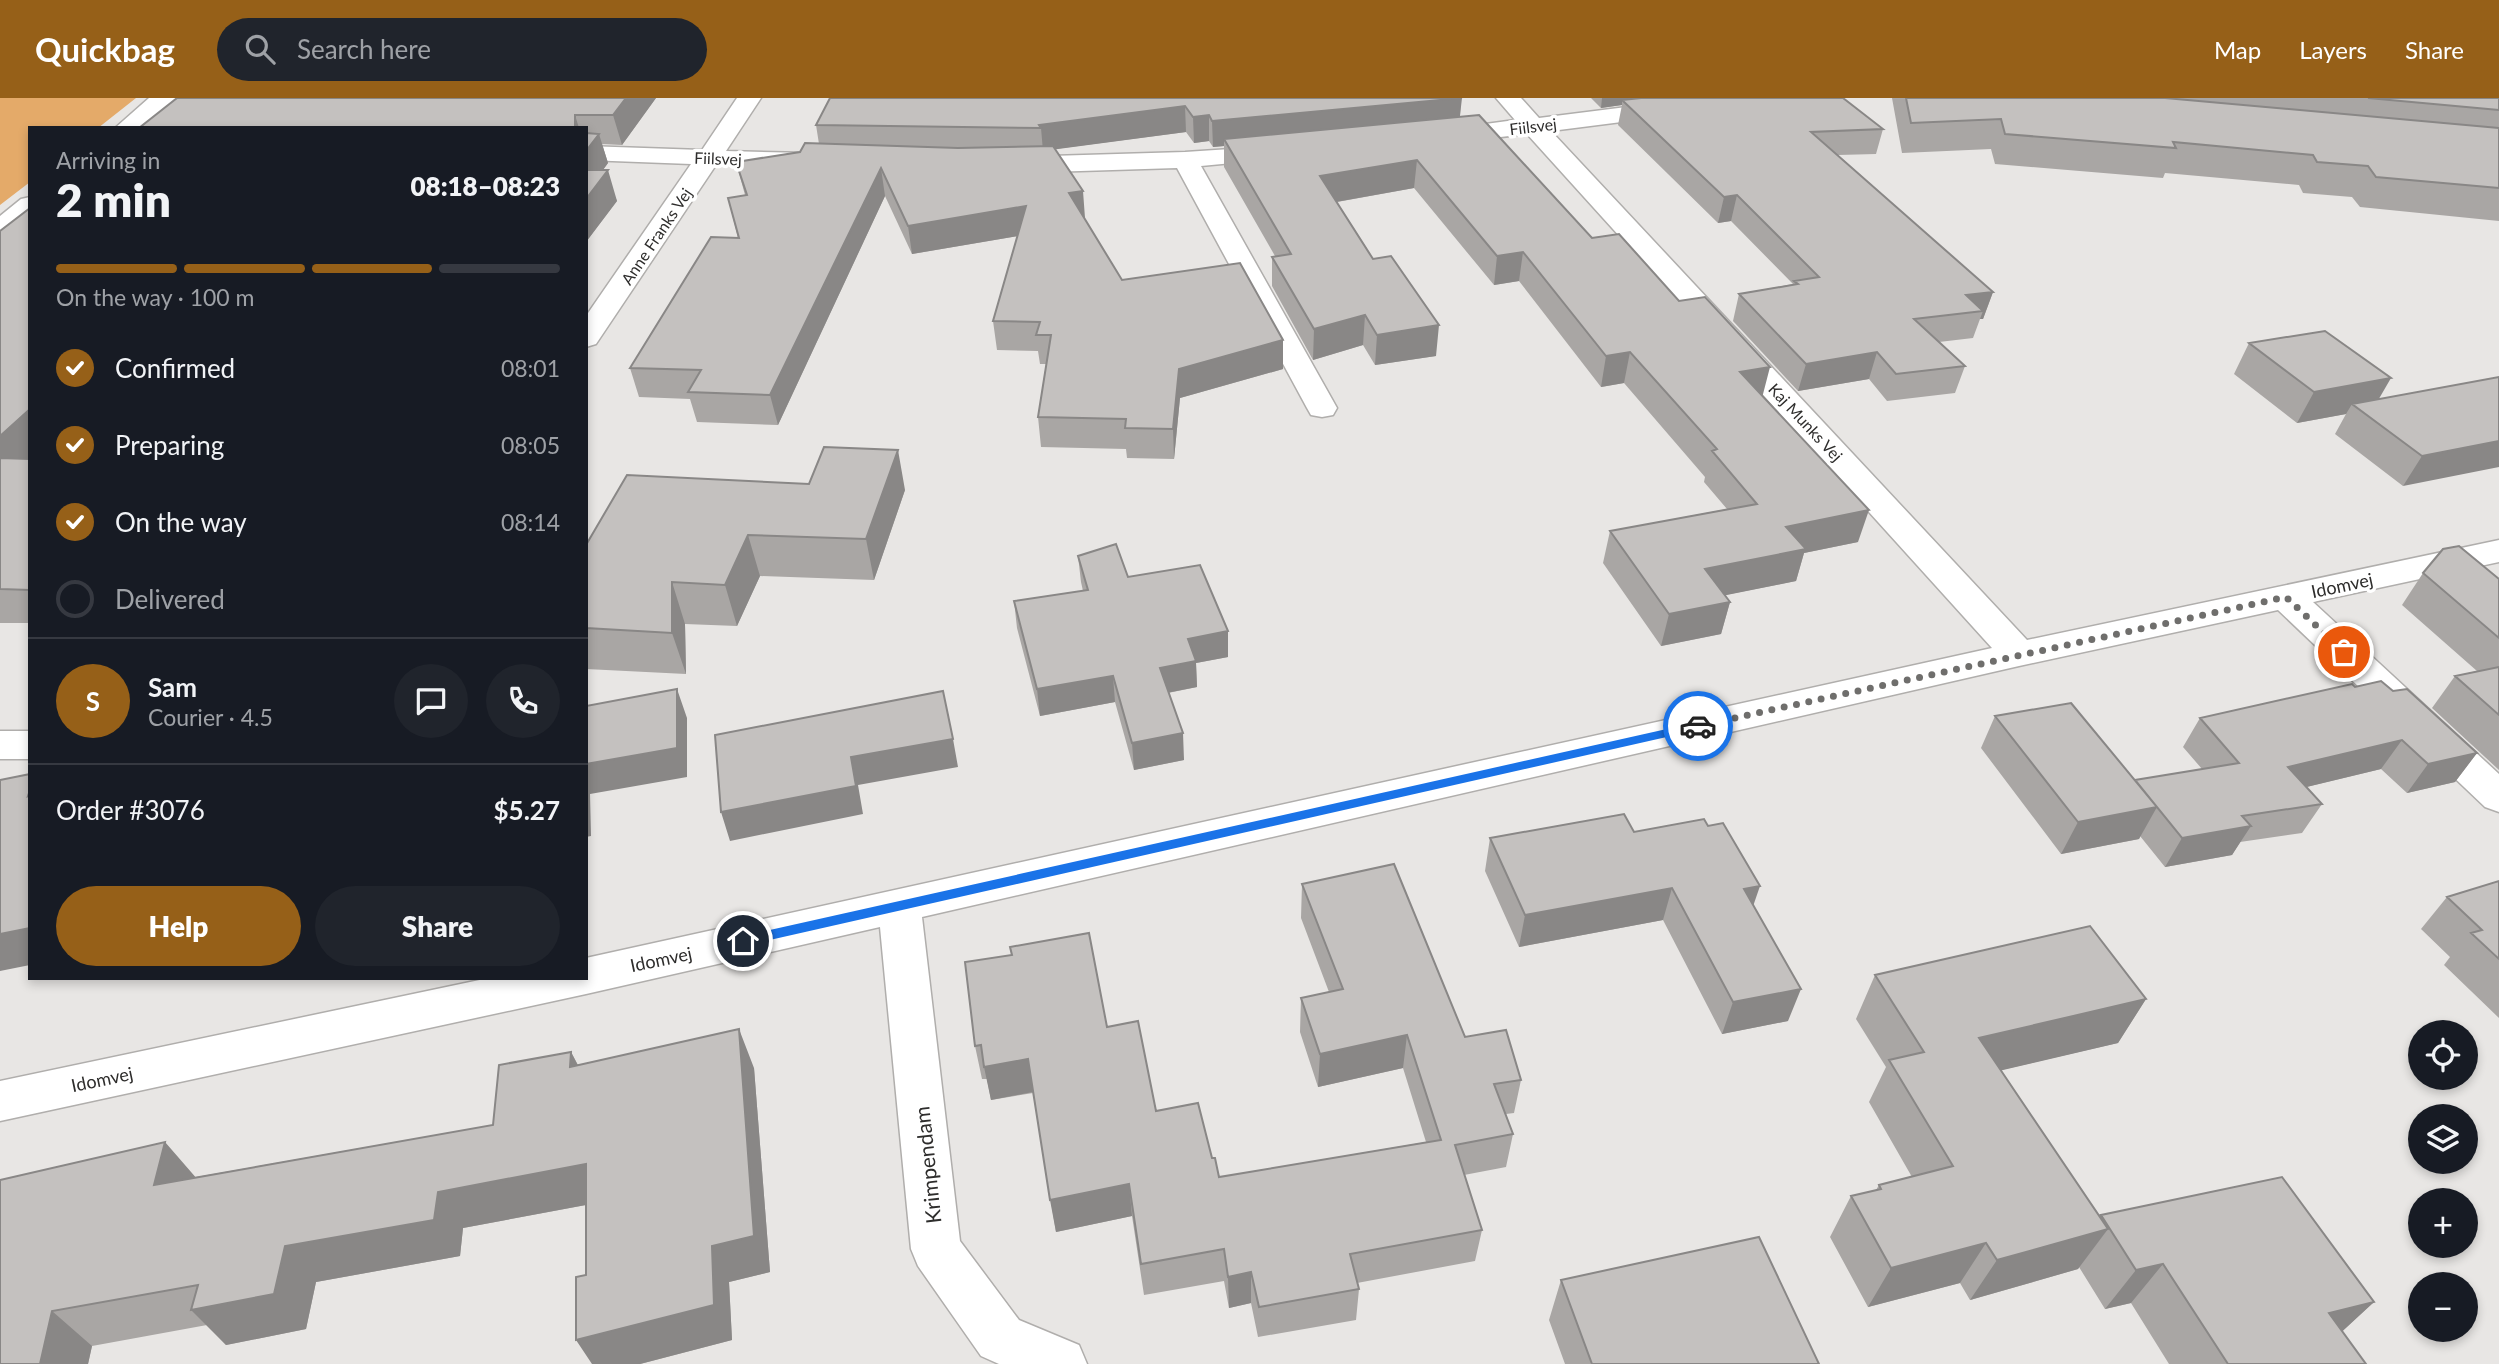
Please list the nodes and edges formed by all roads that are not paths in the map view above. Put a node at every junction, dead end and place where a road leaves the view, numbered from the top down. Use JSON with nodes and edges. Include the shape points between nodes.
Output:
{"nodes":[{"id":1,"x":164,"y":98,"type":"edge"},
{"id":2,"x":749,"y":98,"type":"edge"},
{"id":3,"x":1508,"y":98,"type":"edge"},
{"id":4,"x":1755,"y":98,"type":"edge"},
{"id":5,"x":129,"y":126,"type":"edge"},
{"id":6,"x":1534,"y":126,"type":"junction"},
{"id":7,"x":1418,"y":140,"type":"edge"},
{"id":8,"x":1296,"y":151,"type":"edge"},
{"id":9,"x":588,"y":153,"type":"edge"},
{"id":10,"x":709,"y":158,"type":"junction"},
{"id":11,"x":1185,"y":160,"type":"junction"},
{"id":12,"x":831,"y":161,"type":"edge"},
{"id":13,"x":995,"y":166,"type":"edge"},
{"id":14,"x":28,"y":207,"type":"edge"},
{"id":15,"x":0,"y":229,"type":"edge"},
{"id":16,"x":588,"y":335,"type":"edge"},
{"id":17,"x":1322,"y":408,"type":"dead end"},
{"id":18,"x":2499,"y":551,"type":"edge"},
{"id":19,"x":2286,"y":597,"type":"junction"},
{"id":20,"x":2019,"y":654,"type":"junction"},
{"id":21,"x":0,"y":745,"type":"edge"},
{"id":22,"x":28,"y":745,"type":"edge"},
{"id":23,"x":2499,"y":797,"type":"edge"},
{"id":24,"x":899,"y":907,"type":"junction"},
{"id":25,"x":588,"y":976,"type":"edge"},
{"id":26,"x":559,"y":980,"type":"edge"},
{"id":27,"x":489,"y":988,"type":"edge"},
{"id":28,"x":0,"y":1101,"type":"edge"},
{"id":29,"x":1060,"y":1364,"type":"edge"}],
"edges":[{"from":1,"to":5,"type":"street"},
{"from":2,"to":10,"type":"street","name":"Anne Franks Vej"},
{"from":3,"to":6,"type":"street","name":"Kaj Munks Vej"},
{"from":4,"to":6,"type":"street","name":"Fiilsvej"},
{"from":6,"to":7,"type":"street","name":"Fiilsvej"},
{"from":6,"to":20,"type":"street","name":"Kaj Munks Vej"},
{"from":8,"to":11,"type":"street"},
{"from":9,"to":10,"type":"street","name":"Fiilsvej"},
{"from":10,"to":12,"type":"street","name":"Fiilsvej"},
{"from":10,"to":16,"type":"street","name":"Anne Franks Vej"},
{"from":11,"to":13,"type":"street"},
{"from":11,"to":17,"type":"street"},
{"from":14,"to":15,"type":"street"},
{"from":18,"to":19,"type":"street","name":"Idomvej"},
{"from":19,"to":20,"type":"street","name":"Idomvej"},
{"from":19,"to":23,"type":"street"},
{"from":20,"to":24,"type":"street","name":"Idomvej"},
{"from":21,"to":22,"type":"street"},
{"from":24,"to":25,"type":"street","name":"Idomvej"},
{"from":24,"to":29,"type":"street","name":"Krimpendam","via":[[936,1249],[1000,1338]]},
{"from":26,"to":27,"type":"street","name":"Idomvej"},
{"from":27,"to":28,"type":"street","name":"Idomvej"}]}
